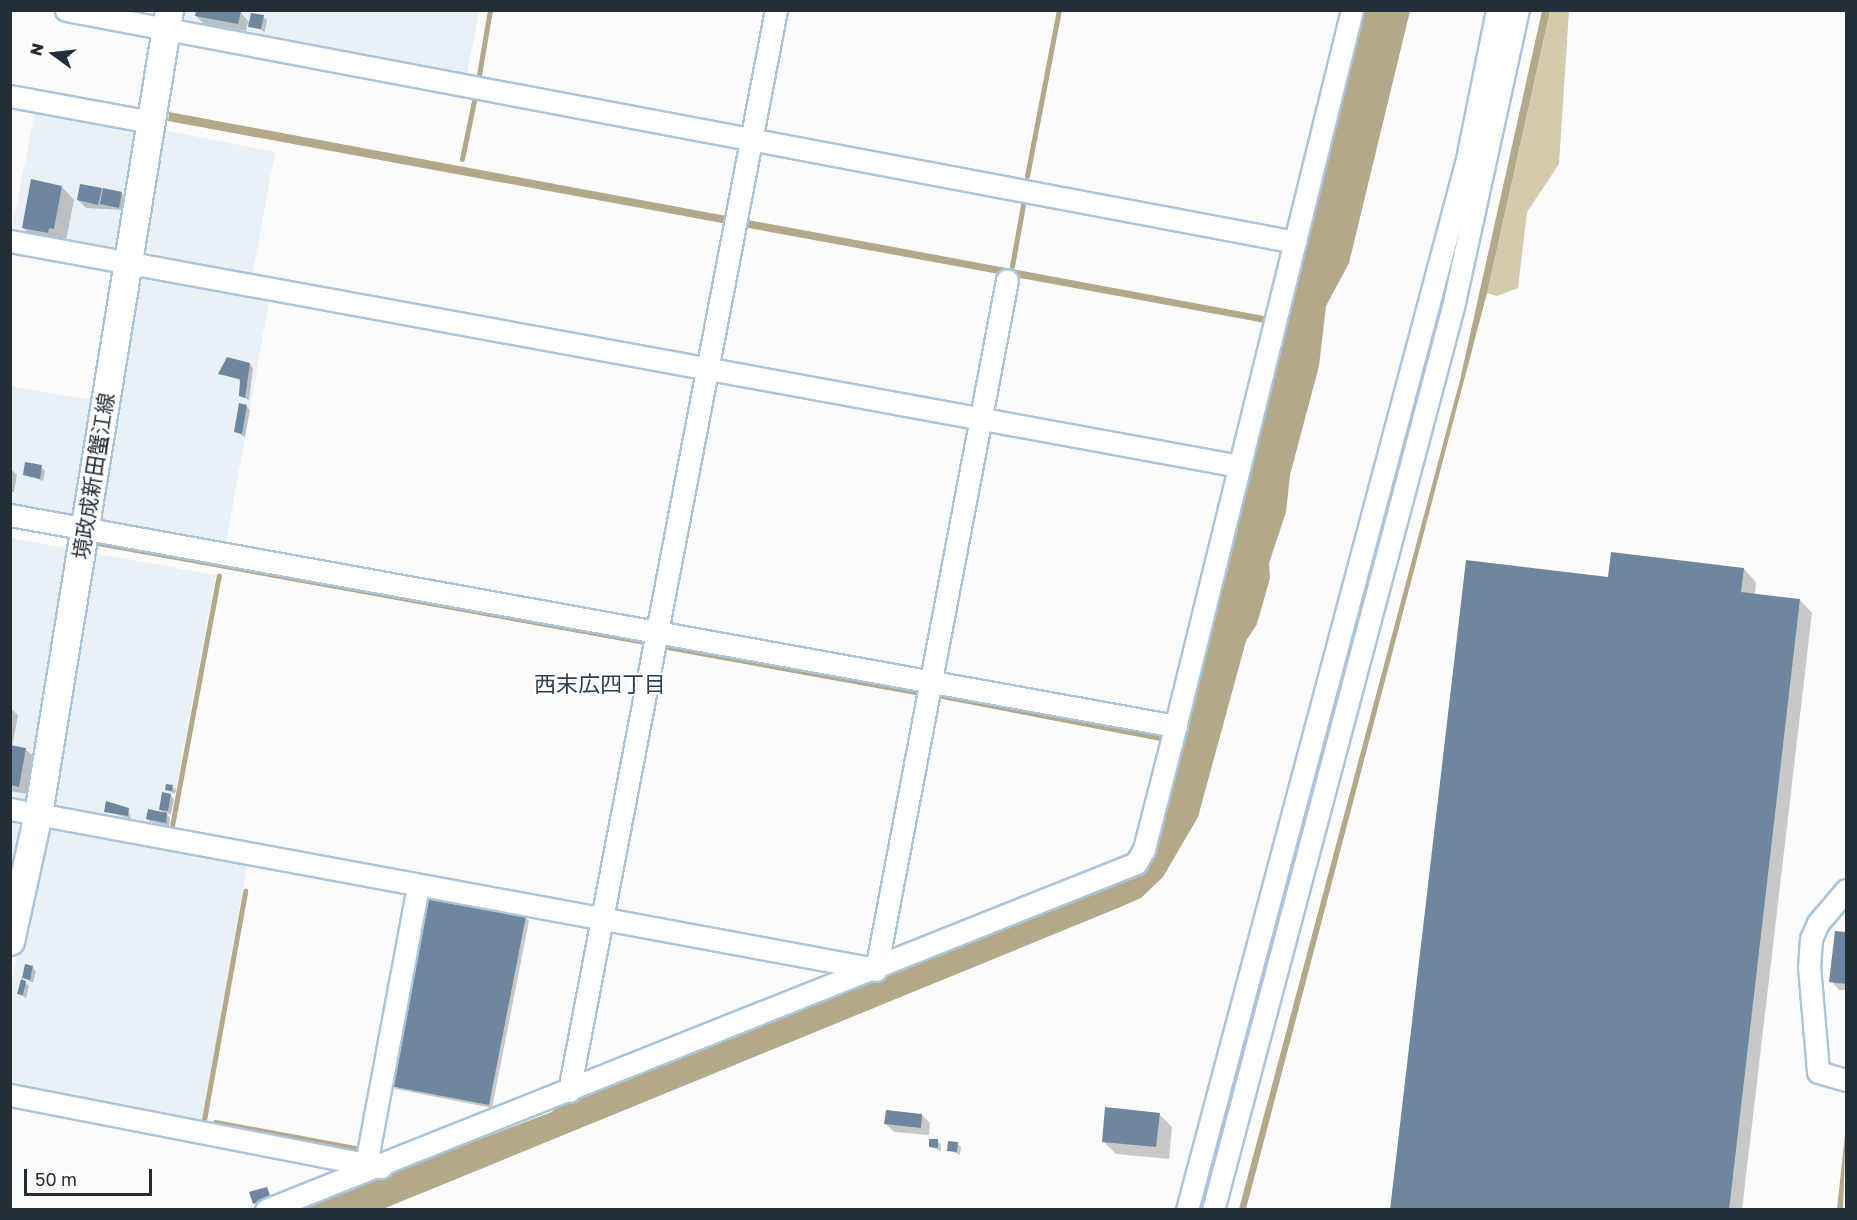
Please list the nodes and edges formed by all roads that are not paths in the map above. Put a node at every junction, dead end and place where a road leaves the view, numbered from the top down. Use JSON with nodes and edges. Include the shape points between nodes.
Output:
{"nodes":[{"id":1,"x":66,"y":10,"type":"edge"},
{"id":2,"x":776,"y":10,"type":"edge"},
{"id":3,"x":1352,"y":10,"type":"edge"},
{"id":4,"x":1497,"y":10,"type":"edge"},
{"id":5,"x":1518,"y":10,"type":"edge"},
{"id":6,"x":167,"y":20,"type":"edge"},
{"id":7,"x":10,"y":96,"type":"edge"},
{"id":8,"x":151,"y":122,"type":"junction"},
{"id":9,"x":751,"y":142,"type":"junction"},
{"id":10,"x":10,"y":241,"type":"edge"},
{"id":11,"x":1295,"y":242,"type":"junction"},
{"id":12,"x":128,"y":261,"type":"junction"},
{"id":13,"x":1007,"y":280,"type":"dead end"},
{"id":14,"x":707,"y":369,"type":"junction"},
{"id":15,"x":980,"y":419,"type":"junction"},
{"id":16,"x":1239,"y":466,"type":"junction"},
{"id":17,"x":10,"y":515,"type":"edge"},
{"id":18,"x":84,"y":530,"type":"junction"},
{"id":19,"x":657,"y":633,"type":"junction"},
{"id":20,"x":930,"y":682,"type":"junction"},
{"id":21,"x":1174,"y":733,"type":"junction"},
{"id":22,"x":10,"y":809,"type":"edge"},
{"id":23,"x":38,"y":814,"type":"junction"},
{"id":24,"x":418,"y":885,"type":"junction"},
{"id":25,"x":1846,"y":890,"type":"edge"},
{"id":26,"x":604,"y":920,"type":"junction"},
{"id":27,"x":10,"y":941,"type":"edge"},
{"id":28,"x":876,"y":969,"type":"junction"},
{"id":29,"x":1846,"y":1080,"type":"edge"},
{"id":30,"x":569,"y":1091,"type":"junction"},
{"id":31,"x":10,"y":1095,"type":"edge"},
{"id":32,"x":374,"y":1165,"type":"junction"},
{"id":33,"x":266,"y":1209,"type":"edge"},
{"id":34,"x":1187,"y":1209,"type":"edge"},
{"id":35,"x":1213,"y":1209,"type":"edge"}],
"edges":[{"from":1,"to":6,"type":"street"},
{"from":2,"to":9,"type":"street"},
{"from":3,"to":11,"type":"street"},
{"from":4,"to":34,"type":"street","via":[[1467,159]]},
{"from":5,"to":35,"type":"street","via":[[1453,308]]},
{"from":6,"to":8,"type":"main road","name":"境政成新田蟹江線"},
{"from":6,"to":9,"type":"street"},
{"from":7,"to":8,"type":"street"},
{"from":8,"to":12,"type":"main road","name":"境政成新田蟹江線"},
{"from":9,"to":11,"type":"street"},
{"from":9,"to":14,"type":"street"},
{"from":10,"to":12,"type":"street"},
{"from":11,"to":16,"type":"street"},
{"from":12,"to":14,"type":"street"},
{"from":12,"to":18,"type":"main road","name":"境政成新田蟹江線"},
{"from":13,"to":15,"type":"street"},
{"from":14,"to":15,"type":"street"},
{"from":14,"to":19,"type":"street"},
{"from":15,"to":16,"type":"street"},
{"from":15,"to":20,"type":"street"},
{"from":16,"to":21,"type":"street"},
{"from":17,"to":18,"type":"street"},
{"from":18,"to":19,"type":"street"},
{"from":18,"to":23,"type":"main road","name":"境政成新田蟹江線"},
{"from":19,"to":20,"type":"street"},
{"from":19,"to":26,"type":"street"},
{"from":20,"to":21,"type":"street"},
{"from":20,"to":28,"type":"street"},
{"from":21,"to":28,"type":"street","via":[[1144,849],[1136,863]]},
{"from":22,"to":23,"type":"street"},
{"from":23,"to":24,"type":"street"},
{"from":23,"to":27,"type":"main road","name":"境政成新田蟹江線"},
{"from":24,"to":26,"type":"street"},
{"from":24,"to":32,"type":"street"},
{"from":25,"to":29,"type":"street","via":[[1818,923],[1810,939],[1809,966],[1818,1072]]},
{"from":26,"to":28,"type":"street"},
{"from":26,"to":30,"type":"street"},
{"from":28,"to":30,"type":"street"},
{"from":30,"to":32,"type":"street"},
{"from":31,"to":32,"type":"street"},
{"from":32,"to":33,"type":"street"}]}
